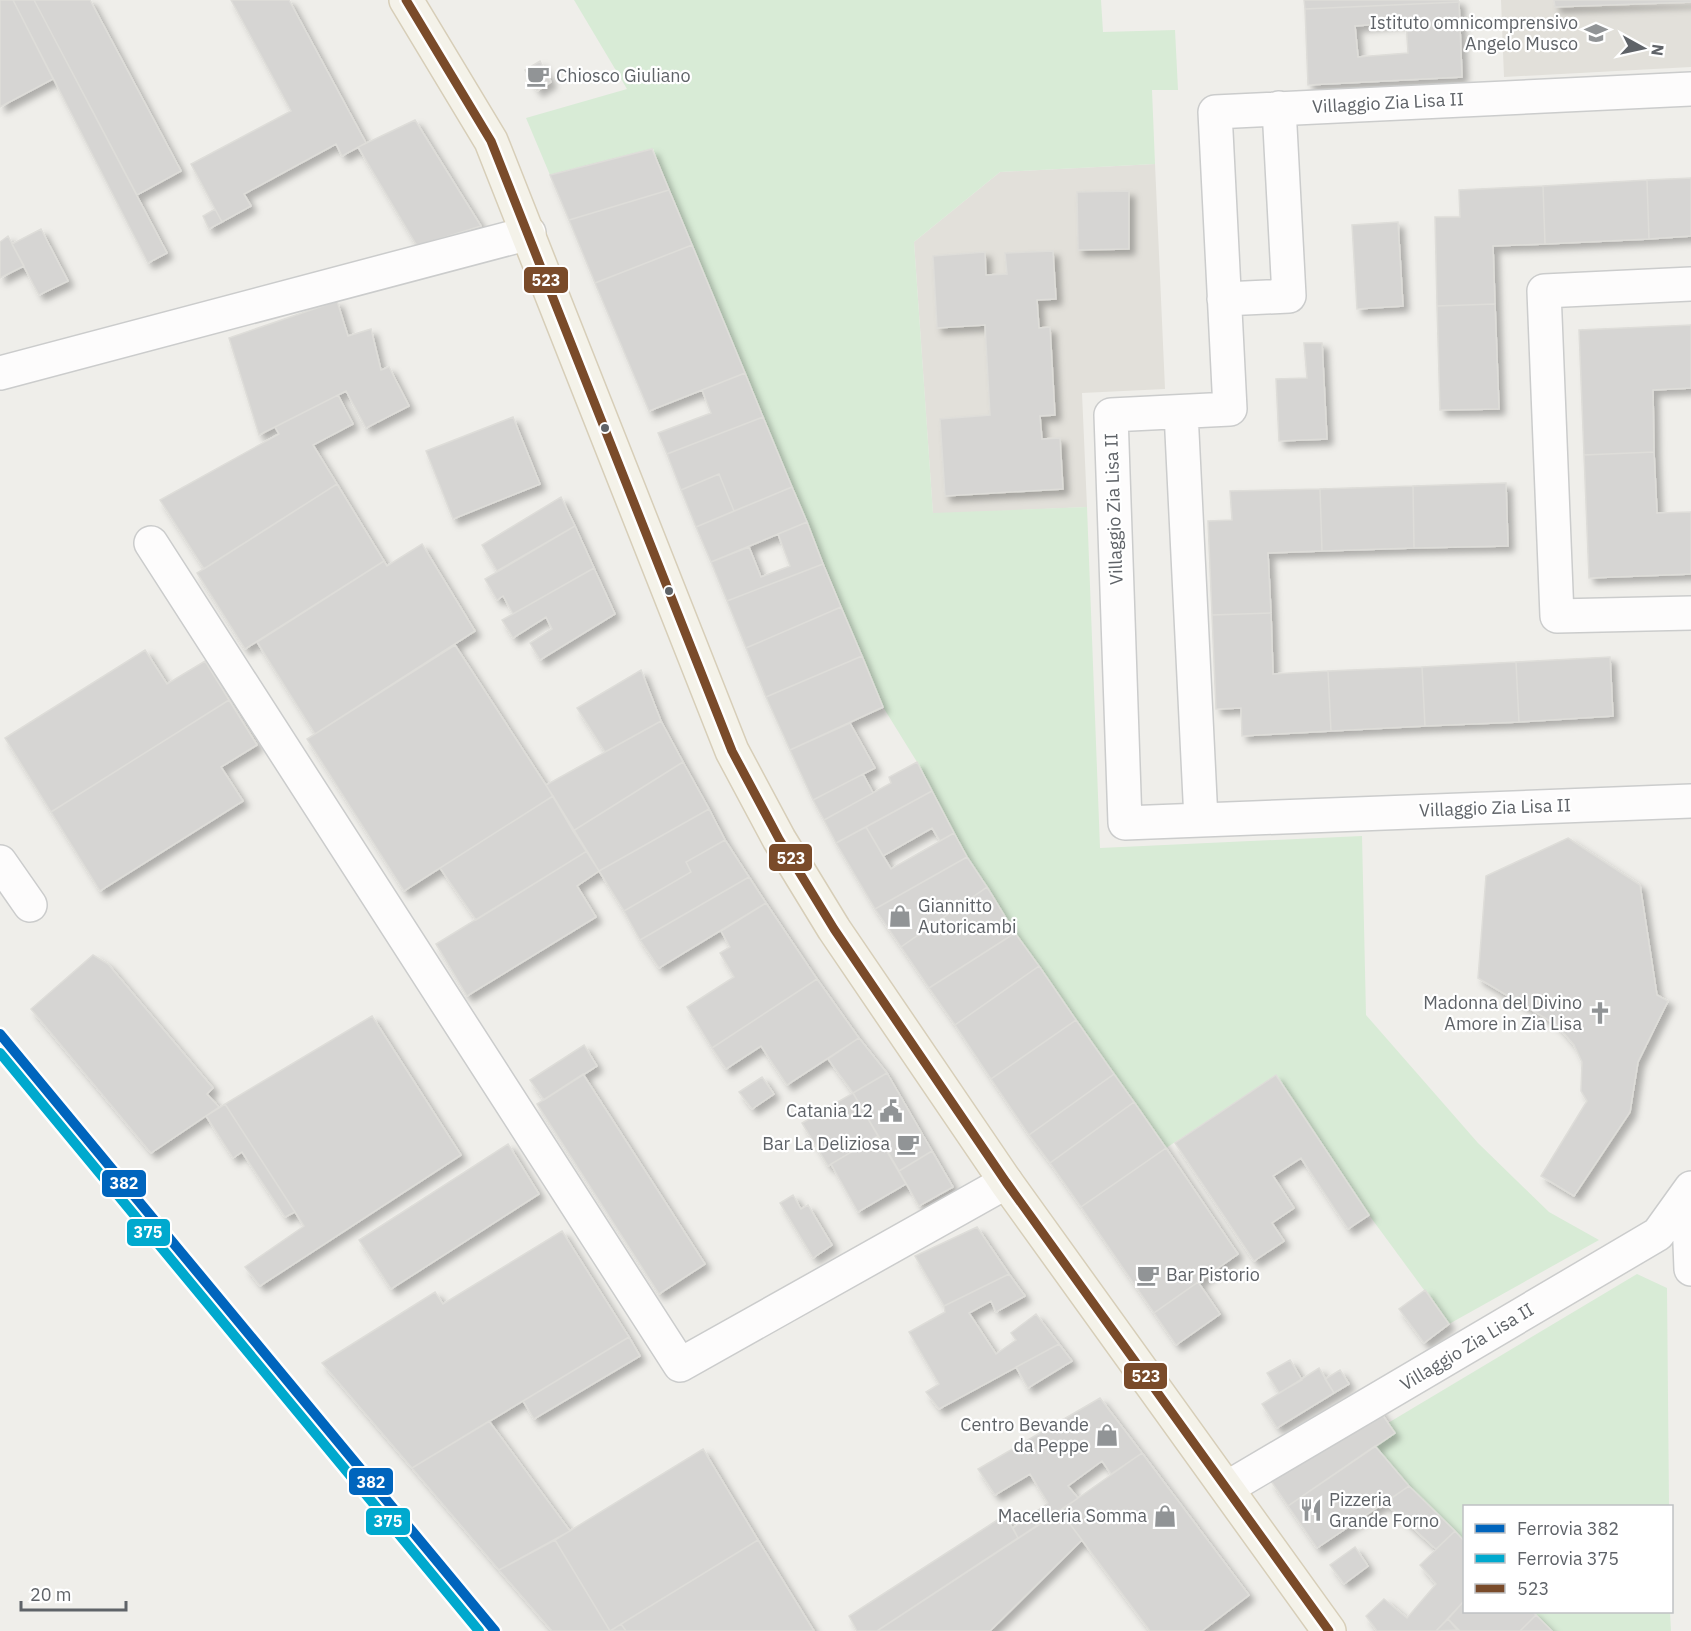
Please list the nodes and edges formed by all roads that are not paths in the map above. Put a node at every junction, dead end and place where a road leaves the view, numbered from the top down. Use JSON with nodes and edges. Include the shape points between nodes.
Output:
{"nodes":[{"id":1,"x":406,"y":0,"type":"edge"},
{"id":2,"x":1691,"y":89,"type":"edge"},
{"id":3,"x":1279,"y":108,"type":"junction"},
{"id":4,"x":528,"y":232,"type":"junction"},
{"id":5,"x":1691,"y":284,"type":"edge"},
{"id":6,"x":1224,"y":299,"type":"junction"},
{"id":7,"x":0,"y":373,"type":"edge"},
{"id":8,"x":1181,"y":412,"type":"junction"},
{"id":9,"x":151,"y":543,"type":"dead end"},
{"id":10,"x":1691,"y":613,"type":"edge"},
{"id":11,"x":1691,"y":801,"type":"edge"},
{"id":12,"x":1201,"y":820,"type":"junction"},
{"id":13,"x":0,"y":862,"type":"edge"},
{"id":14,"x":30,"y":905,"type":"dead end"},
{"id":15,"x":1006,"y":1182,"type":"junction"},
{"id":16,"x":1689,"y":1190,"type":"edge"},
{"id":17,"x":1691,"y":1269,"type":"edge"},
{"id":18,"x":1227,"y":1488,"type":"junction"},
{"id":19,"x":1329,"y":1631,"type":"edge"}],
"edges":[{"from":1,"to":4,"type":"main road","via":[[491,141]]},
{"from":2,"to":3,"type":"street","name":"Villaggio Zia Lisa II"},
{"from":3,"to":6,"type":"street","name":"Villaggio Zia Lisa II","via":[[1215,112]]},
{"from":3,"to":6,"type":"street","via":[[1289,296]]},
{"from":4,"to":7,"type":"street"},
{"from":4,"to":15,"type":"main road","via":[[732,751],[834,929]]},
{"from":5,"to":10,"type":"street","via":[[1544,291],[1557,616]]},
{"from":6,"to":8,"type":"street","name":"Villaggio Zia Lisa II","via":[[1230,409]]},
{"from":8,"to":12,"type":"street"},
{"from":8,"to":12,"type":"street","name":"Villaggio Zia Lisa II","via":[[1111,416],[1125,823]]},
{"from":9,"to":15,"type":"street","via":[[680,1365]]},
{"from":11,"to":12,"type":"street","name":"Villaggio Zia Lisa II"},
{"from":13,"to":14,"type":"street"},
{"from":15,"to":18,"type":"main road"},
{"from":16,"to":17,"type":"street"},
{"from":16,"to":18,"type":"street","name":"Villaggio Zia Lisa II","via":[[1658,1234]]},
{"from":18,"to":19,"type":"main road"}]}
